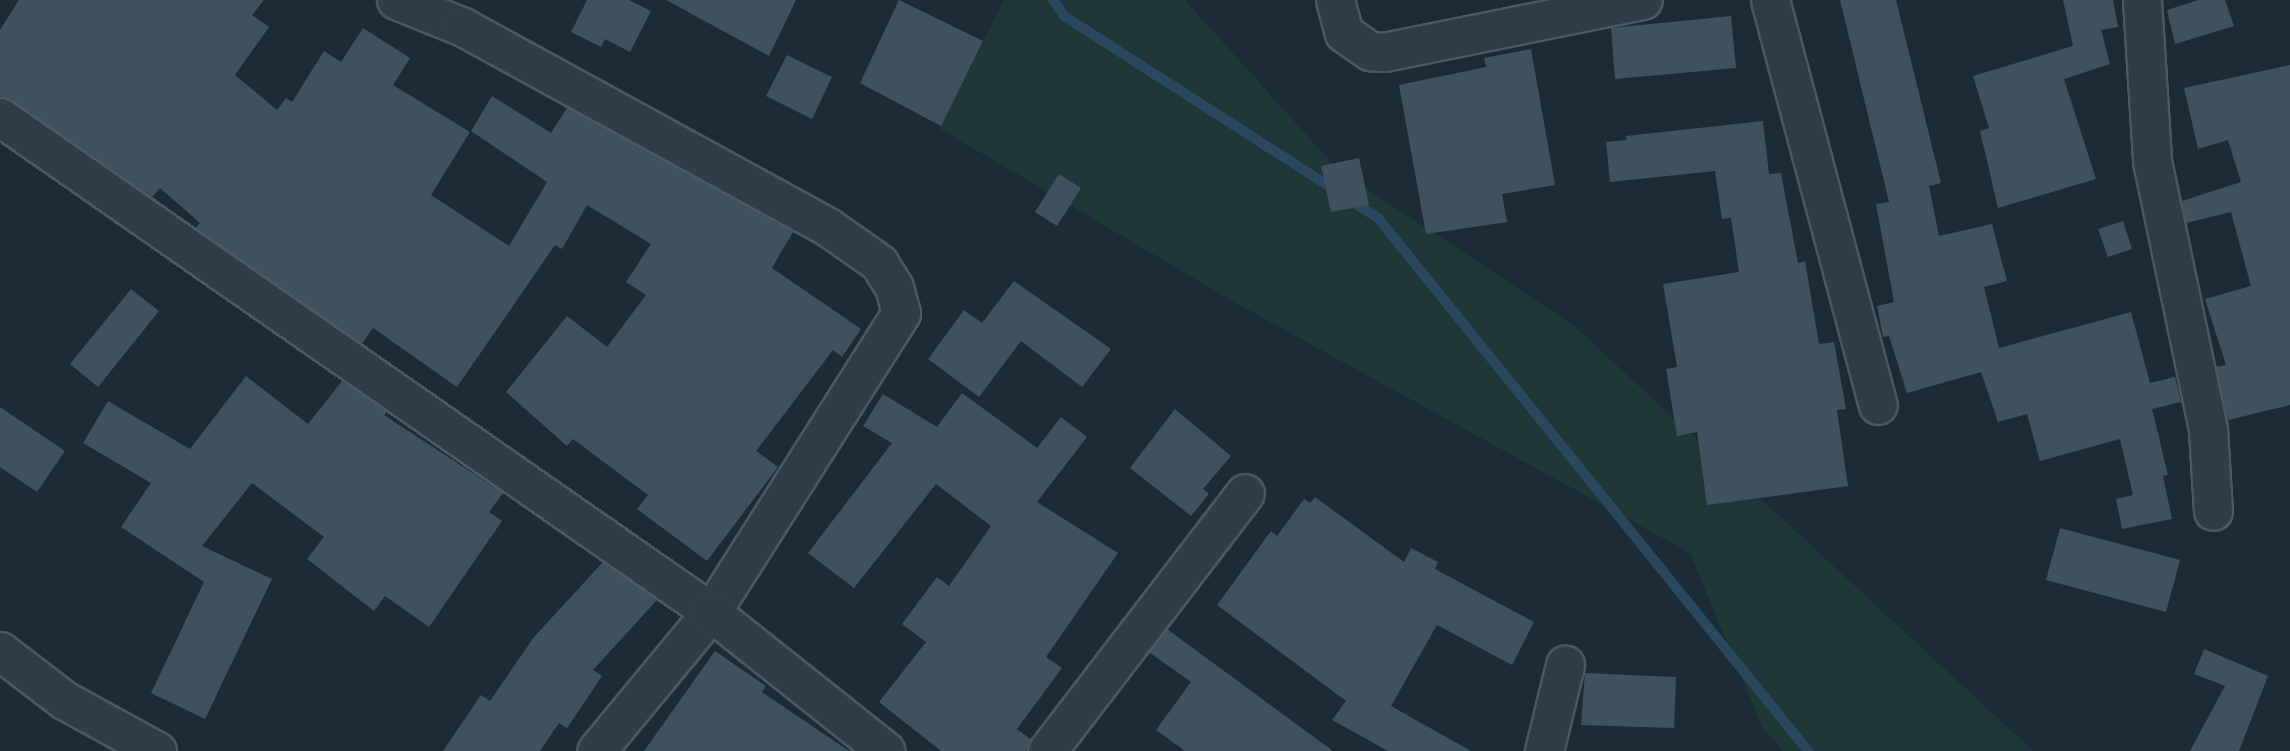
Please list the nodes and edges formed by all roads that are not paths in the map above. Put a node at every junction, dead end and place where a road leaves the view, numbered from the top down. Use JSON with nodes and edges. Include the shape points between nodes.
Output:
{"nodes":[{"id":1,"x":396,"y":0,"type":"edge"},
{"id":2,"x":1335,"y":0,"type":"edge"},
{"id":3,"x":1643,"y":0,"type":"edge"},
{"id":4,"x":1770,"y":0,"type":"edge"},
{"id":5,"x":2142,"y":0,"type":"edge"},
{"id":6,"x":0,"y":117,"type":"edge"},
{"id":7,"x":1878,"y":405,"type":"dead end"},
{"id":8,"x":1245,"y":493,"type":"dead end"},
{"id":9,"x":2213,"y":511,"type":"dead end"},
{"id":10,"x":711,"y":612,"type":"junction"},
{"id":11,"x":0,"y":651,"type":"edge"},
{"id":12,"x":1565,"y":665,"type":"dead end"},
{"id":13,"x":157,"y":751,"type":"edge"},
{"id":14,"x":596,"y":751,"type":"edge"},
{"id":15,"x":886,"y":751,"type":"edge"},
{"id":16,"x":1047,"y":751,"type":"edge"},
{"id":17,"x":1544,"y":751,"type":"edge"}],
"edges":[{"from":1,"to":10,"type":"street","via":[[463,27],[828,227],[879,263],[894,287],[901,313]]},
{"from":2,"to":3,"type":"street","via":[[1344,33],[1370,51],[1384,52]]},
{"from":4,"to":7,"type":"street"},
{"from":5,"to":9,"type":"street","via":[[2152,161],[2208,430]]},
{"from":6,"to":10,"type":"street"},
{"from":8,"to":16,"type":"street"},
{"from":10,"to":14,"type":"street"},
{"from":10,"to":15,"type":"street"},
{"from":11,"to":13,"type":"street","via":[[64,700]]},
{"from":12,"to":17,"type":"street"}]}
